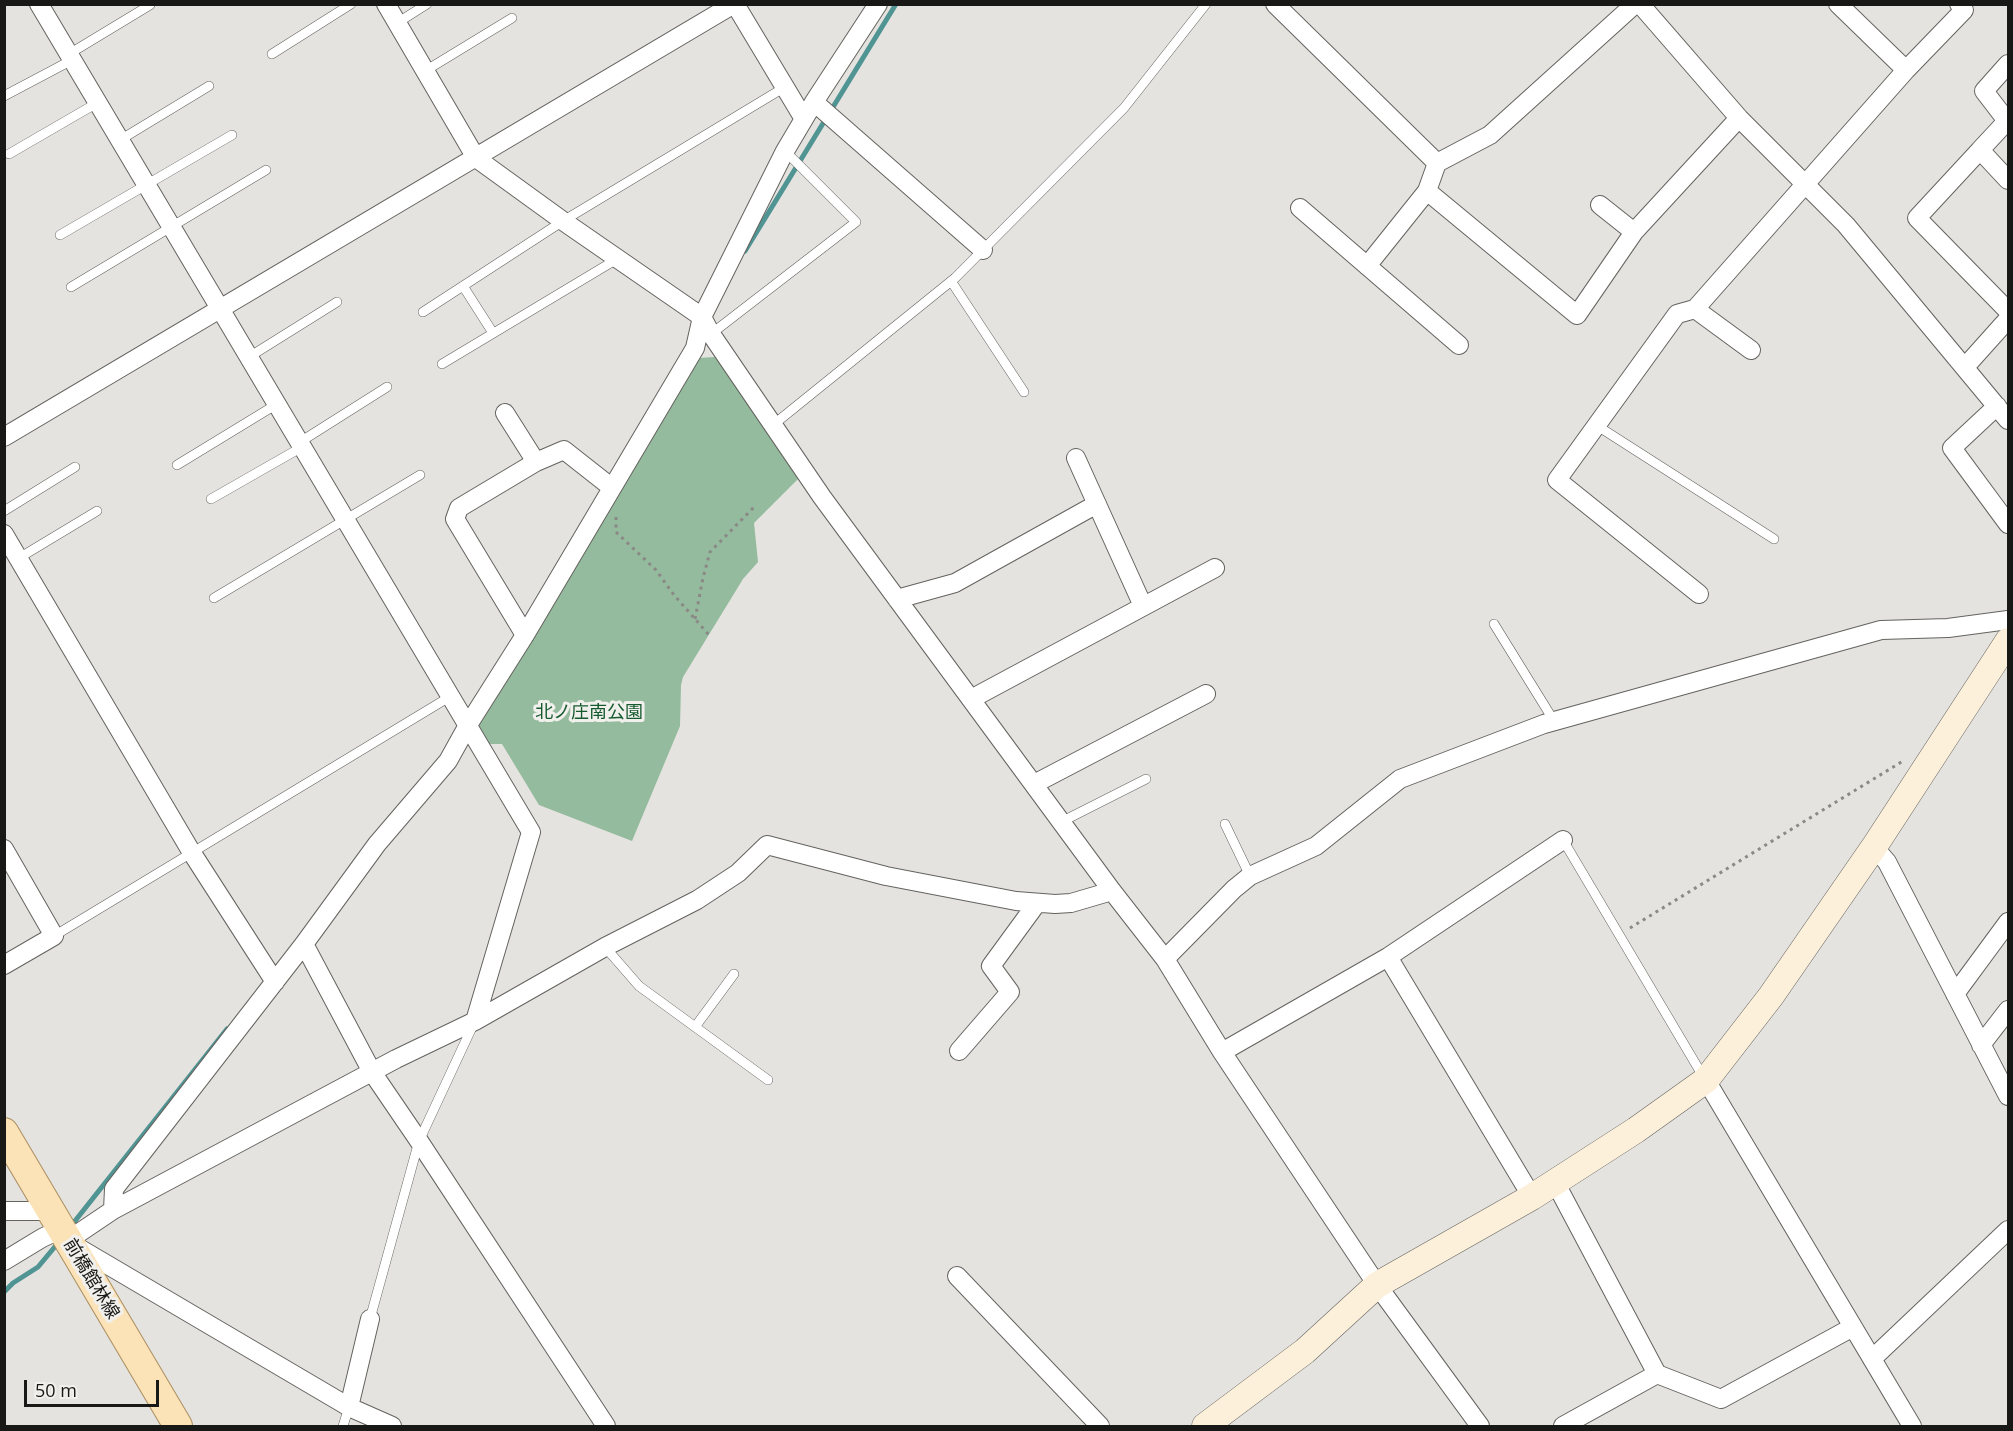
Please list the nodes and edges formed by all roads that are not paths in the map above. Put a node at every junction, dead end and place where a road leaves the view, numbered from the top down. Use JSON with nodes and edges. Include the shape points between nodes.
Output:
{"nodes":[{"id":1,"x":39,"y":4,"type":"edge"},
{"id":2,"x":351,"y":4,"type":"edge"},
{"id":3,"x":386,"y":4,"type":"edge"},
{"id":4,"x":427,"y":4,"type":"edge"},
{"id":5,"x":735,"y":4,"type":"edge"},
{"id":6,"x":878,"y":4,"type":"edge"},
{"id":7,"x":1206,"y":4,"type":"edge"},
{"id":8,"x":1275,"y":4,"type":"edge"},
{"id":9,"x":1635,"y":4,"type":"edge"},
{"id":10,"x":1640,"y":4,"type":"edge"},
{"id":11,"x":1838,"y":4,"type":"edge"},
{"id":12,"x":1959,"y":4,"type":"edge"},
{"id":13,"x":150,"y":5,"type":"edge"},
{"id":14,"x":512,"y":18,"type":"dead end"},
{"id":15,"x":397,"y":23,"type":"junction"},
{"id":16,"x":272,"y":54,"type":"dead end"},
{"id":17,"x":70,"y":57,"type":"junction"},
{"id":18,"x":2008,"y":64,"type":"edge"},
{"id":19,"x":1906,"y":70,"type":"junction"},
{"id":20,"x":425,"y":71,"type":"junction"},
{"id":21,"x":209,"y":86,"type":"dead end"},
{"id":22,"x":785,"y":87,"type":"junction"},
{"id":23,"x":4,"y":96,"type":"edge"},
{"id":24,"x":814,"y":102,"type":"junction"},
{"id":25,"x":98,"y":103,"type":"junction"},
{"id":26,"x":1739,"y":117,"type":"junction"},
{"id":27,"x":804,"y":119,"type":"junction"},
{"id":28,"x":232,"y":135,"type":"dead end"},
{"id":29,"x":120,"y":140,"type":"junction"},
{"id":30,"x":1980,"y":150,"type":"junction"},
{"id":31,"x":785,"y":151,"type":"junction"},
{"id":32,"x":9,"y":154,"type":"dead end"},
{"id":33,"x":476,"y":158,"type":"junction"},
{"id":34,"x":1437,"y":163,"type":"junction"},
{"id":35,"x":266,"y":170,"type":"dead end"},
{"id":36,"x":2008,"y":180,"type":"edge"},
{"id":37,"x":1806,"y":184,"type":"junction"},
{"id":38,"x":147,"y":185,"type":"junction"},
{"id":39,"x":1427,"y":190,"type":"junction"},
{"id":40,"x":1600,"y":205,"type":"dead end"},
{"id":41,"x":1300,"y":208,"type":"dead end"},
{"id":42,"x":563,"y":221,"type":"junction"},
{"id":43,"x":171,"y":226,"type":"junction"},
{"id":44,"x":1634,"y":232,"type":"junction"},
{"id":45,"x":60,"y":235,"type":"dead end"},
{"id":46,"x":983,"y":250,"type":"junction"},
{"id":47,"x":617,"y":258,"type":"junction"},
{"id":48,"x":1367,"y":266,"type":"junction"},
{"id":49,"x":951,"y":281,"type":"junction"},
{"id":50,"x":463,"y":286,"type":"junction"},
{"id":51,"x":71,"y":287,"type":"dead end"},
{"id":52,"x":337,"y":302,"type":"dead end"},
{"id":53,"x":220,"y":309,"type":"junction"},
{"id":54,"x":1695,"y":309,"type":"junction"},
{"id":55,"x":2008,"y":311,"type":"edge"},
{"id":56,"x":423,"y":312,"type":"dead end"},
{"id":57,"x":702,"y":317,"type":"junction"},
{"id":58,"x":2008,"y":319,"type":"edge"},
{"id":59,"x":493,"y":333,"type":"junction"},
{"id":60,"x":711,"y":334,"type":"junction"},
{"id":61,"x":1459,"y":345,"type":"dead end"},
{"id":62,"x":1751,"y":350,"type":"dead end"},
{"id":63,"x":249,"y":357,"type":"junction"},
{"id":64,"x":442,"y":364,"type":"dead end"},
{"id":65,"x":1965,"y":367,"type":"junction"},
{"id":66,"x":387,"y":387,"type":"dead end"},
{"id":67,"x":1024,"y":392,"type":"dead end"},
{"id":68,"x":277,"y":404,"type":"junction"},
{"id":69,"x":506,"y":413,"type":"dead end"},
{"id":70,"x":2003,"y":413,"type":"edge"},
{"id":71,"x":773,"y":425,"type":"junction"},
{"id":72,"x":1596,"y":425,"type":"junction"},
{"id":73,"x":4,"y":438,"type":"edge"},
{"id":74,"x":301,"y":444,"type":"junction"},
{"id":75,"x":1076,"y":458,"type":"dead end"},
{"id":76,"x":536,"y":462,"type":"junction"},
{"id":77,"x":177,"y":465,"type":"dead end"},
{"id":78,"x":75,"y":467,"type":"dead end"},
{"id":79,"x":420,"y":475,"type":"dead end"},
{"id":80,"x":611,"y":487,"type":"junction"},
{"id":81,"x":211,"y":499,"type":"dead end"},
{"id":82,"x":1097,"y":504,"type":"junction"},
{"id":83,"x":4,"y":511,"type":"edge"},
{"id":84,"x":97,"y":511,"type":"dead end"},
{"id":85,"x":345,"y":518,"type":"junction"},
{"id":86,"x":2008,"y":524,"type":"edge"},
{"id":87,"x":4,"y":534,"type":"edge"},
{"id":88,"x":1774,"y":538,"type":"dead end"},
{"id":89,"x":19,"y":558,"type":"junction"},
{"id":90,"x":1215,"y":568,"type":"dead end"},
{"id":91,"x":1699,"y":594,"type":"dead end"},
{"id":92,"x":214,"y":598,"type":"dead end"},
{"id":93,"x":897,"y":599,"type":"junction"},
{"id":94,"x":1143,"y":606,"type":"junction"},
{"id":95,"x":2008,"y":620,"type":"edge"},
{"id":96,"x":1494,"y":624,"type":"dead end"},
{"id":97,"x":525,"y":635,"type":"junction"},
{"id":98,"x":2008,"y":640,"type":"edge"},
{"id":99,"x":1206,"y":694,"type":"dead end"},
{"id":100,"x":451,"y":696,"type":"junction"},
{"id":101,"x":971,"y":699,"type":"junction"},
{"id":102,"x":1554,"y":721,"type":"junction"},
{"id":103,"x":468,"y":725,"type":"junction"},
{"id":104,"x":1146,"y":779,"type":"dead end"},
{"id":105,"x":1034,"y":784,"type":"junction"},
{"id":106,"x":1061,"y":822,"type":"junction"},
{"id":107,"x":1224,"y":824,"type":"dead end"},
{"id":108,"x":1563,"y":840,"type":"joint"},
{"id":109,"x":1874,"y":847,"type":"junction"},
{"id":110,"x":4,"y":849,"type":"edge"},
{"id":111,"x":192,"y":853,"type":"junction"},
{"id":112,"x":1250,"y":876,"type":"junction"},
{"id":113,"x":1112,"y":891,"type":"junction"},
{"id":114,"x":1037,"y":903,"type":"junction"},
{"id":115,"x":2008,"y":922,"type":"edge"},
{"id":116,"x":54,"y":936,"type":"junction"},
{"id":117,"x":304,"y":944,"type":"junction"},
{"id":118,"x":605,"y":947,"type":"junction"},
{"id":119,"x":1388,"y":957,"type":"junction"},
{"id":120,"x":1165,"y":959,"type":"junction"},
{"id":121,"x":4,"y":965,"type":"edge"},
{"id":122,"x":734,"y":974,"type":"dead end"},
{"id":123,"x":274,"y":982,"type":"junction"},
{"id":124,"x":1955,"y":994,"type":"junction"},
{"id":125,"x":2008,"y":1010,"type":"edge"},
{"id":126,"x":475,"y":1020,"type":"junction"},
{"id":127,"x":695,"y":1027,"type":"junction"},
{"id":128,"x":1981,"y":1045,"type":"junction"},
{"id":129,"x":959,"y":1052,"type":"dead end"},
{"id":130,"x":1222,"y":1052,"type":"junction"},
{"id":131,"x":372,"y":1072,"type":"junction"},
{"id":132,"x":768,"y":1080,"type":"dead end"},
{"id":133,"x":1706,"y":1080,"type":"junction"},
{"id":134,"x":2008,"y":1096,"type":"edge"},
{"id":135,"x":4,"y":1132,"type":"edge"},
{"id":136,"x":419,"y":1141,"type":"junction"},
{"id":137,"x":1555,"y":1182,"type":"junction"},
{"id":138,"x":1532,"y":1197,"type":"junction"},
{"id":139,"x":113,"y":1210,"type":"junction"},
{"id":140,"x":4,"y":1211,"type":"edge"},
{"id":141,"x":60,"y":1227,"type":"junction"},
{"id":142,"x":2008,"y":1230,"type":"edge"},
{"id":143,"x":4,"y":1261,"type":"edge"},
{"id":144,"x":957,"y":1276,"type":"dead end"},
{"id":145,"x":1377,"y":1285,"type":"junction"},
{"id":146,"x":370,"y":1319,"type":"joint"},
{"id":147,"x":1853,"y":1327,"type":"junction"},
{"id":148,"x":1872,"y":1359,"type":"junction"},
{"id":149,"x":1657,"y":1374,"type":"junction"},
{"id":150,"x":349,"y":1407,"type":"junction"},
{"id":151,"x":178,"y":1426,"type":"edge"},
{"id":152,"x":344,"y":1426,"type":"edge"},
{"id":153,"x":392,"y":1426,"type":"edge"},
{"id":154,"x":606,"y":1426,"type":"edge"},
{"id":155,"x":1100,"y":1426,"type":"edge"},
{"id":156,"x":1205,"y":1426,"type":"edge"},
{"id":157,"x":1480,"y":1426,"type":"edge"},
{"id":158,"x":1563,"y":1426,"type":"edge"},
{"id":159,"x":1912,"y":1426,"type":"edge"}],
"edges":[{"from":1,"to":17,"type":"street"},
{"from":2,"to":16,"type":"lane"},
{"from":3,"to":15,"type":"street"},
{"from":4,"to":15,"type":"lane"},
{"from":5,"to":22,"type":"street"},
{"from":5,"to":33,"type":"street"},
{"from":6,"to":24,"type":"street"},
{"from":7,"to":46,"type":"lane","via":[[1124,108]]},
{"from":8,"to":34,"type":"street"},
{"from":9,"to":34,"type":"street","via":[[1490,135]]},
{"from":10,"to":26,"type":"street"},
{"from":11,"to":19,"type":"street"},
{"from":12,"to":19,"type":"street","via":[[1964,10]]},
{"from":13,"to":17,"type":"lane"},
{"from":14,"to":20,"type":"lane"},
{"from":15,"to":20,"type":"street"},
{"from":17,"to":23,"type":"lane"},
{"from":17,"to":25,"type":"street"},
{"from":18,"to":30,"type":"street","via":[[1984,91],[2007,121]]},
{"from":19,"to":37,"type":"street"},
{"from":20,"to":33,"type":"street"},
{"from":21,"to":29,"type":"lane"},
{"from":22,"to":27,"type":"street"},
{"from":22,"to":42,"type":"lane"},
{"from":24,"to":27,"type":"street"},
{"from":24,"to":46,"type":"street"},
{"from":25,"to":29,"type":"street"},
{"from":25,"to":32,"type":"lane"},
{"from":26,"to":37,"type":"street"},
{"from":26,"to":44,"type":"street"},
{"from":27,"to":31,"type":"street"},
{"from":28,"to":38,"type":"lane"},
{"from":29,"to":38,"type":"street"},
{"from":30,"to":36,"type":"street"},
{"from":30,"to":55,"type":"street","via":[[1917,218]]},
{"from":31,"to":57,"type":"street"},
{"from":31,"to":60,"type":"lane","via":[[856,222]]},
{"from":33,"to":42,"type":"street"},
{"from":33,"to":53,"type":"street"},
{"from":34,"to":39,"type":"street"},
{"from":35,"to":43,"type":"lane"},
{"from":37,"to":54,"type":"street"},
{"from":37,"to":65,"type":"street","via":[[1846,225]]},
{"from":38,"to":43,"type":"street"},
{"from":38,"to":45,"type":"lane"},
{"from":39,"to":44,"type":"street","via":[[1577,315]]},
{"from":39,"to":48,"type":"street"},
{"from":40,"to":44,"type":"street"},
{"from":41,"to":48,"type":"street"},
{"from":42,"to":47,"type":"street"},
{"from":42,"to":50,"type":"lane"},
{"from":43,"to":51,"type":"lane"},
{"from":43,"to":53,"type":"street"},
{"from":46,"to":49,"type":"lane"},
{"from":47,"to":57,"type":"street"},
{"from":47,"to":59,"type":"lane"},
{"from":48,"to":61,"type":"street"},
{"from":49,"to":67,"type":"lane"},
{"from":49,"to":71,"type":"lane"},
{"from":50,"to":56,"type":"lane"},
{"from":50,"to":59,"type":"lane"},
{"from":52,"to":63,"type":"lane"},
{"from":53,"to":63,"type":"street"},
{"from":53,"to":73,"type":"street"},
{"from":54,"to":62,"type":"street"},
{"from":54,"to":72,"type":"street","via":[[1677,314]]},
{"from":57,"to":60,"type":"street"},
{"from":57,"to":80,"type":"street","via":[[695,348]]},
{"from":58,"to":65,"type":"street"},
{"from":59,"to":64,"type":"lane"},
{"from":60,"to":71,"type":"street"},
{"from":63,"to":68,"type":"street"},
{"from":65,"to":70,"type":"street"},
{"from":66,"to":74,"type":"lane"},
{"from":68,"to":74,"type":"street"},
{"from":68,"to":77,"type":"lane"},
{"from":69,"to":76,"type":"street"},
{"from":70,"to":86,"type":"street","via":[[1952,448]]},
{"from":71,"to":93,"type":"street"},
{"from":72,"to":88,"type":"lane"},
{"from":72,"to":91,"type":"street","via":[[1557,480]]},
{"from":74,"to":81,"type":"lane"},
{"from":74,"to":85,"type":"street"},
{"from":75,"to":82,"type":"street"},
{"from":76,"to":80,"type":"street","via":[[564,450]]},
{"from":76,"to":97,"type":"street","via":[[459,508],[455,519]]},
{"from":78,"to":83,"type":"lane"},
{"from":79,"to":85,"type":"lane"},
{"from":80,"to":97,"type":"street"},
{"from":82,"to":93,"type":"street","via":[[955,583]]},
{"from":82,"to":94,"type":"street"},
{"from":84,"to":89,"type":"lane"},
{"from":85,"to":92,"type":"lane"},
{"from":85,"to":100,"type":"street"},
{"from":87,"to":89,"type":"street"},
{"from":89,"to":111,"type":"street"},
{"from":90,"to":94,"type":"street"},
{"from":93,"to":101,"type":"street"},
{"from":94,"to":101,"type":"street"},
{"from":95,"to":102,"type":"street","via":[[1948,628],[1881,630]]},
{"from":96,"to":102,"type":"lane"},
{"from":97,"to":103,"type":"street"},
{"from":98,"to":109,"type":"street"},
{"from":99,"to":105,"type":"street"},
{"from":100,"to":103,"type":"street"},
{"from":100,"to":111,"type":"lane"},
{"from":101,"to":105,"type":"street"},
{"from":102,"to":112,"type":"street","via":[[1400,779],[1316,846]]},
{"from":103,"to":117,"type":"street","via":[[448,760],[377,844]]},
{"from":103,"to":126,"type":"street","via":[[531,832]]},
{"from":104,"to":106,"type":"lane"},
{"from":105,"to":106,"type":"street"},
{"from":106,"to":113,"type":"street"},
{"from":107,"to":112,"type":"lane"},
{"from":108,"to":119,"type":"street"},
{"from":108,"to":133,"type":"lane"},
{"from":109,"to":124,"type":"street","via":[[1887,862]]},
{"from":109,"to":133,"type":"street","via":[[1771,996]]},
{"from":110,"to":116,"type":"street"},
{"from":111,"to":116,"type":"lane"},
{"from":111,"to":123,"type":"street"},
{"from":112,"to":120,"type":"street"},
{"from":113,"to":114,"type":"street","via":[[1071,903]]},
{"from":113,"to":120,"type":"street"},
{"from":114,"to":118,"type":"street","via":[[921,883],[767,845],[738,873],[697,900]]},
{"from":114,"to":129,"type":"street","via":[[991,966],[1010,992]]},
{"from":115,"to":124,"type":"street"},
{"from":116,"to":121,"type":"street"},
{"from":117,"to":123,"type":"street"},
{"from":117,"to":131,"type":"street"},
{"from":118,"to":126,"type":"street"},
{"from":118,"to":127,"type":"lane","via":[[639,986]]},
{"from":119,"to":130,"type":"street"},
{"from":119,"to":138,"type":"street"},
{"from":120,"to":130,"type":"street"},
{"from":122,"to":127,"type":"lane"},
{"from":123,"to":139,"type":"street","via":[[114,1189]]},
{"from":124,"to":128,"type":"street"},
{"from":125,"to":128,"type":"street"},
{"from":126,"to":131,"type":"street"},
{"from":126,"to":136,"type":"lane"},
{"from":127,"to":132,"type":"lane"},
{"from":128,"to":134,"type":"street"},
{"from":130,"to":145,"type":"street"},
{"from":131,"to":136,"type":"street"},
{"from":131,"to":139,"type":"street"},
{"from":133,"to":137,"type":"street"},
{"from":133,"to":147,"type":"street"},
{"from":135,"to":141,"type":"main road","name":"前橋館林線"},
{"from":136,"to":146,"type":"lane"},
{"from":136,"to":154,"type":"street"},
{"from":137,"to":138,"type":"street"},
{"from":137,"to":149,"type":"street"},
{"from":138,"to":145,"type":"street"},
{"from":139,"to":141,"type":"street"},
{"from":140,"to":141,"type":"street"},
{"from":141,"to":143,"type":"street"},
{"from":141,"to":150,"type":"street"},
{"from":141,"to":151,"type":"main road","name":"前橋館林線"},
{"from":142,"to":148,"type":"street"},
{"from":144,"to":155,"type":"street"},
{"from":145,"to":156,"type":"street","via":[[1305,1351]]},
{"from":145,"to":157,"type":"street"},
{"from":146,"to":150,"type":"street"},
{"from":147,"to":148,"type":"street"},
{"from":147,"to":149,"type":"street","via":[[1720,1399]]},
{"from":148,"to":159,"type":"street"},
{"from":149,"to":158,"type":"street"},
{"from":150,"to":152,"type":"lane"},
{"from":150,"to":153,"type":"street"}]}
